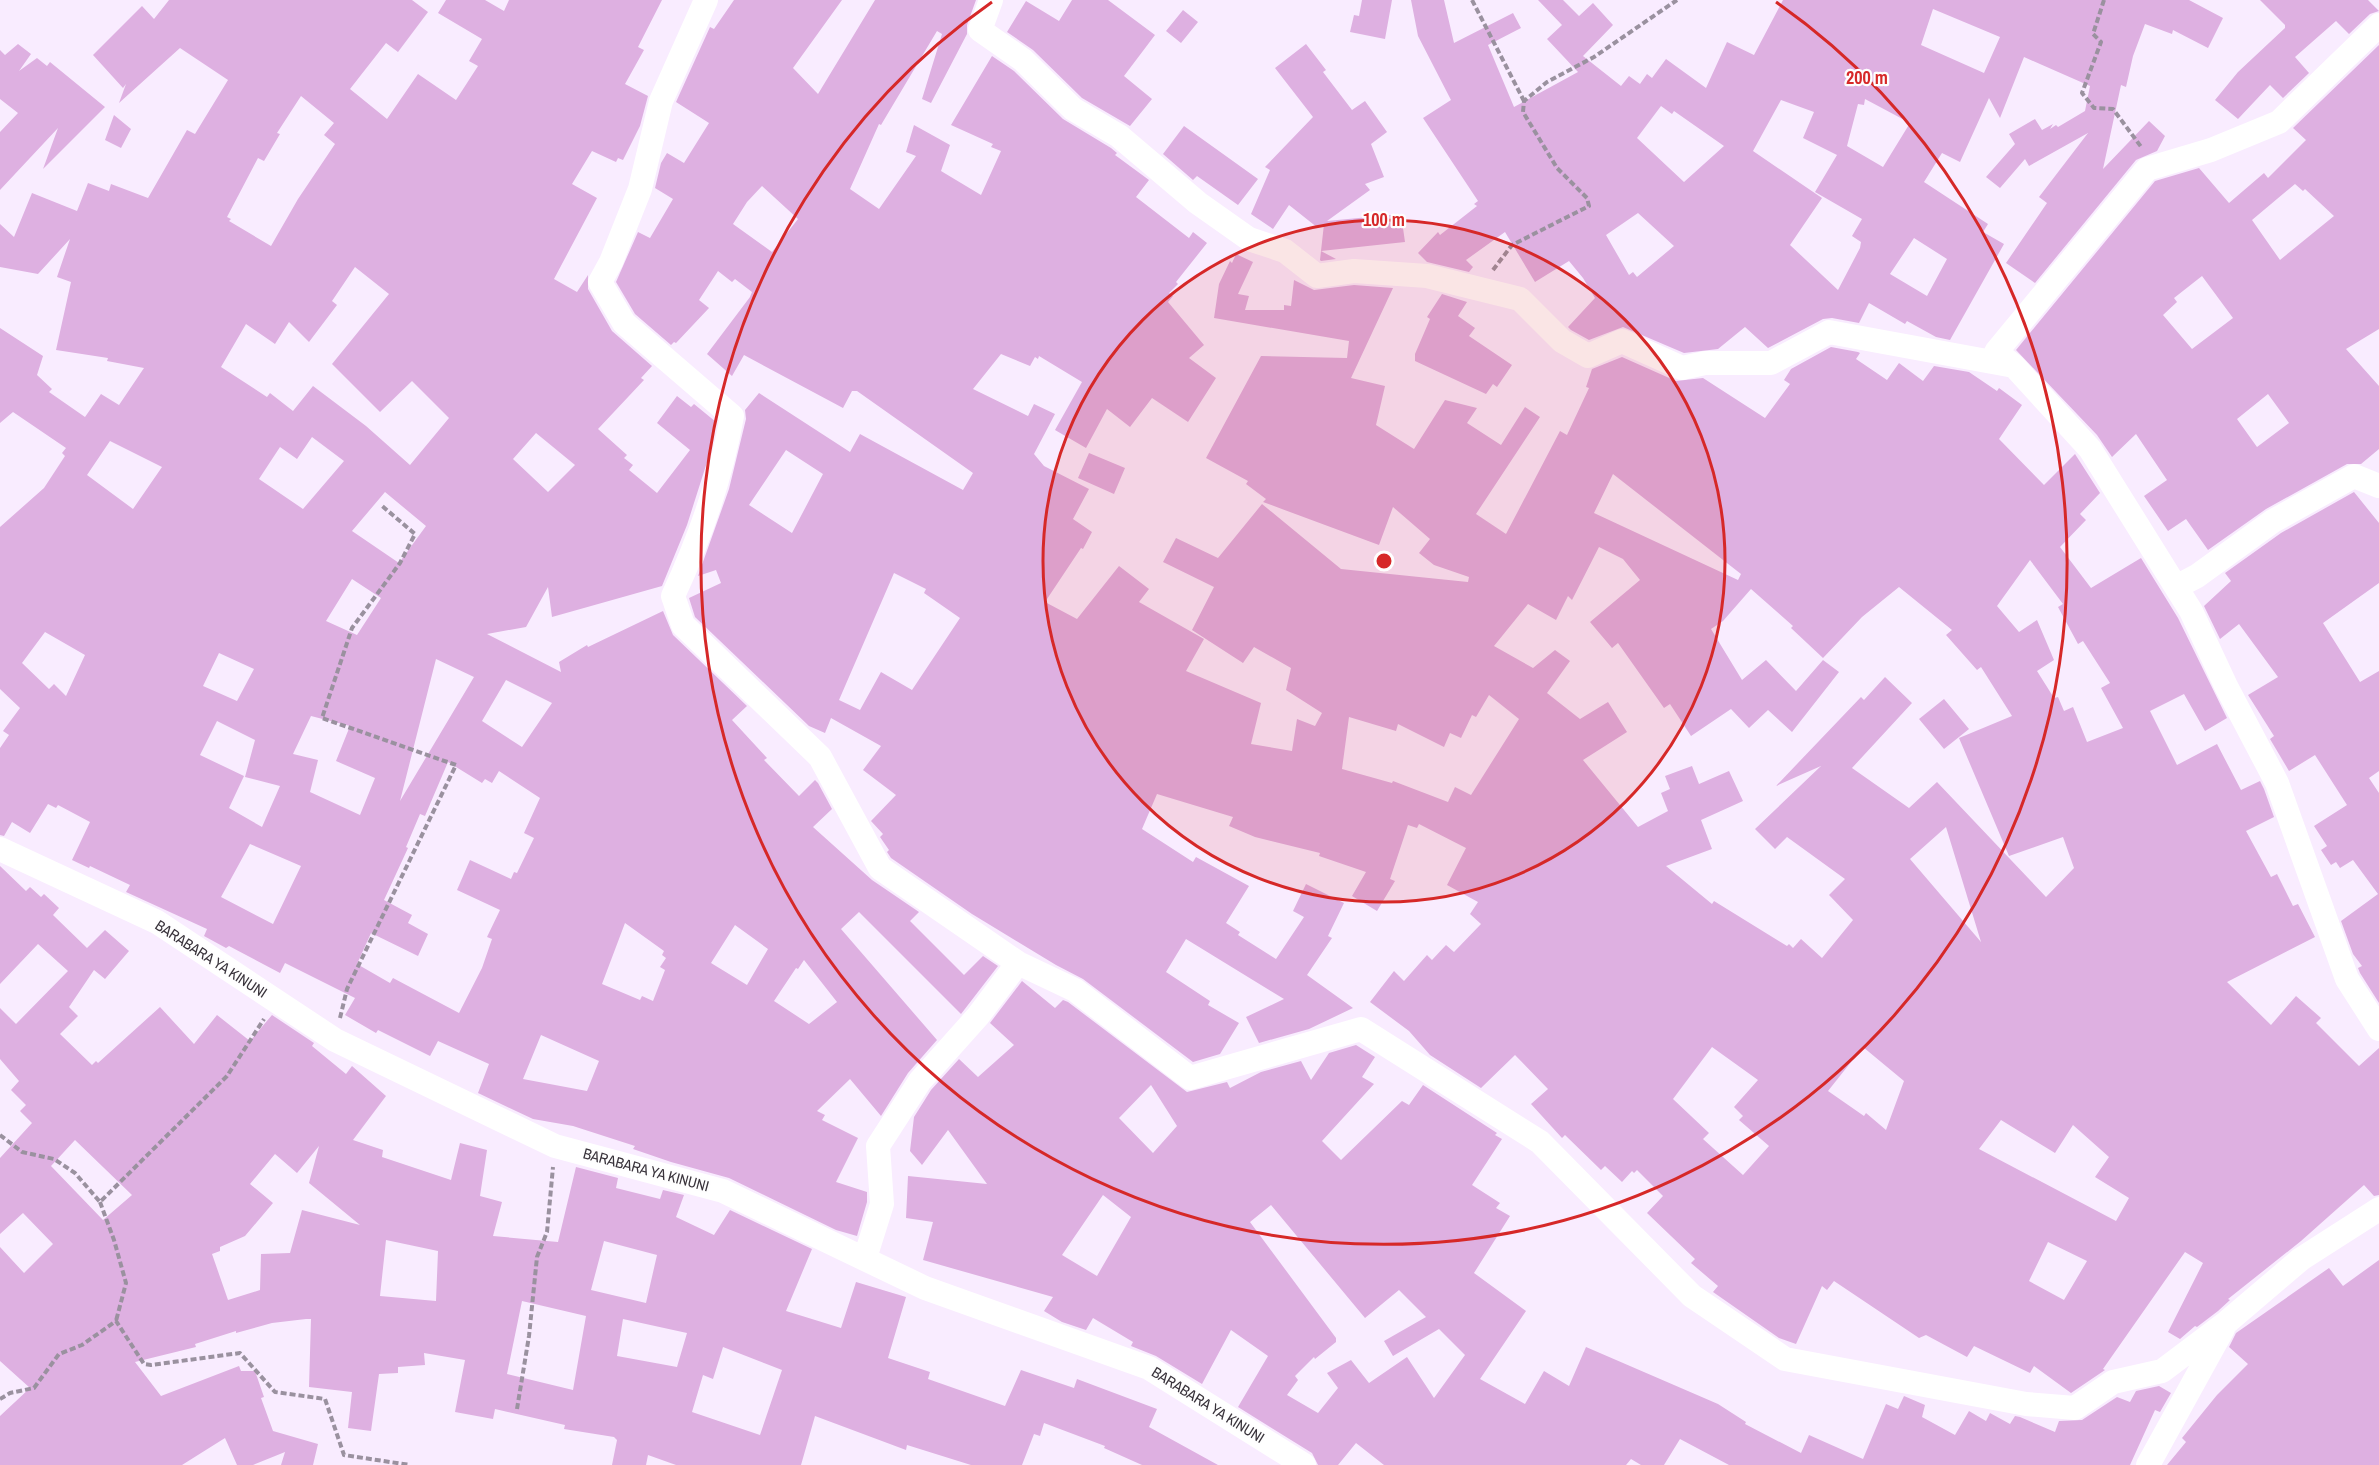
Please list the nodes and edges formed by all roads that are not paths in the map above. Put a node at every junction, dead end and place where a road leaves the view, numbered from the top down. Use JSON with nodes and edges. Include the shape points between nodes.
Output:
{"nodes":[{"id":1,"x":706,"y":0,"type":"edge"},
{"id":2,"x":991,"y":0,"type":"edge"},
{"id":3,"x":2379,"y":25,"type":"edge"},
{"id":4,"x":2014,"y":366,"type":"junction"},
{"id":5,"x":2379,"y":486,"type":"edge"},
{"id":6,"x":2176,"y":587,"type":"junction"},
{"id":7,"x":0,"y":849,"type":"edge"},
{"id":8,"x":1017,"y":963,"type":"junction"},
{"id":9,"x":2379,"y":1029,"type":"edge"},
{"id":10,"x":2379,"y":1209,"type":"edge"},
{"id":11,"x":865,"y":1258,"type":"junction"},
{"id":12,"x":2227,"y":1322,"type":"junction"},
{"id":13,"x":1304,"y":1465,"type":"edge"},
{"id":14,"x":2148,"y":1465,"type":"edge"}],
"edges":[{"from":1,"to":8,"type":"street","via":[[661,101],[640,189],[600,282],[624,323],[732,416],[716,487],[673,596],[683,624],[820,757],[880,868]]},
{"from":2,"to":4,"type":"street","via":[[980,30],[1023,60],[1073,109],[1119,136],[1198,203],[1249,239],[1285,251],[1317,276],[1354,271],[1427,276],[1520,299],[1562,341],[1588,356],[1622,341],[1682,368],[1705,363],[1771,363],[1829,332]]},
{"from":3,"to":4,"type":"street","via":[[2279,122],[2211,150],[2147,169],[1996,352]]},
{"from":4,"to":6,"type":"street","via":[[2090,449]]},
{"from":5,"to":6,"type":"street","via":[[2354,476],[2274,521]]},
{"from":6,"to":9,"type":"street","via":[[2277,783],[2347,979]]},
{"from":7,"to":11,"type":"street","name":"BARABARA YA KINUNI","via":[[157,922],[335,1040],[555,1146],[723,1191]]},
{"from":8,"to":11,"type":"street","via":[[978,1016],[920,1081],[878,1146],[882,1204]]},
{"from":8,"to":12,"type":"street","via":[[1074,990],[1190,1078],[1361,1029],[1540,1142],[1692,1296],[1785,1359],[2026,1404],[2075,1408],[2113,1382],[2162,1371]]},
{"from":10,"to":12,"type":"street","via":[[2301,1259]]},
{"from":11,"to":13,"type":"street","name":"BARABARA YA KINUNI","via":[[925,1288],[1149,1368]]},
{"from":12,"to":14,"type":"street"}]}
